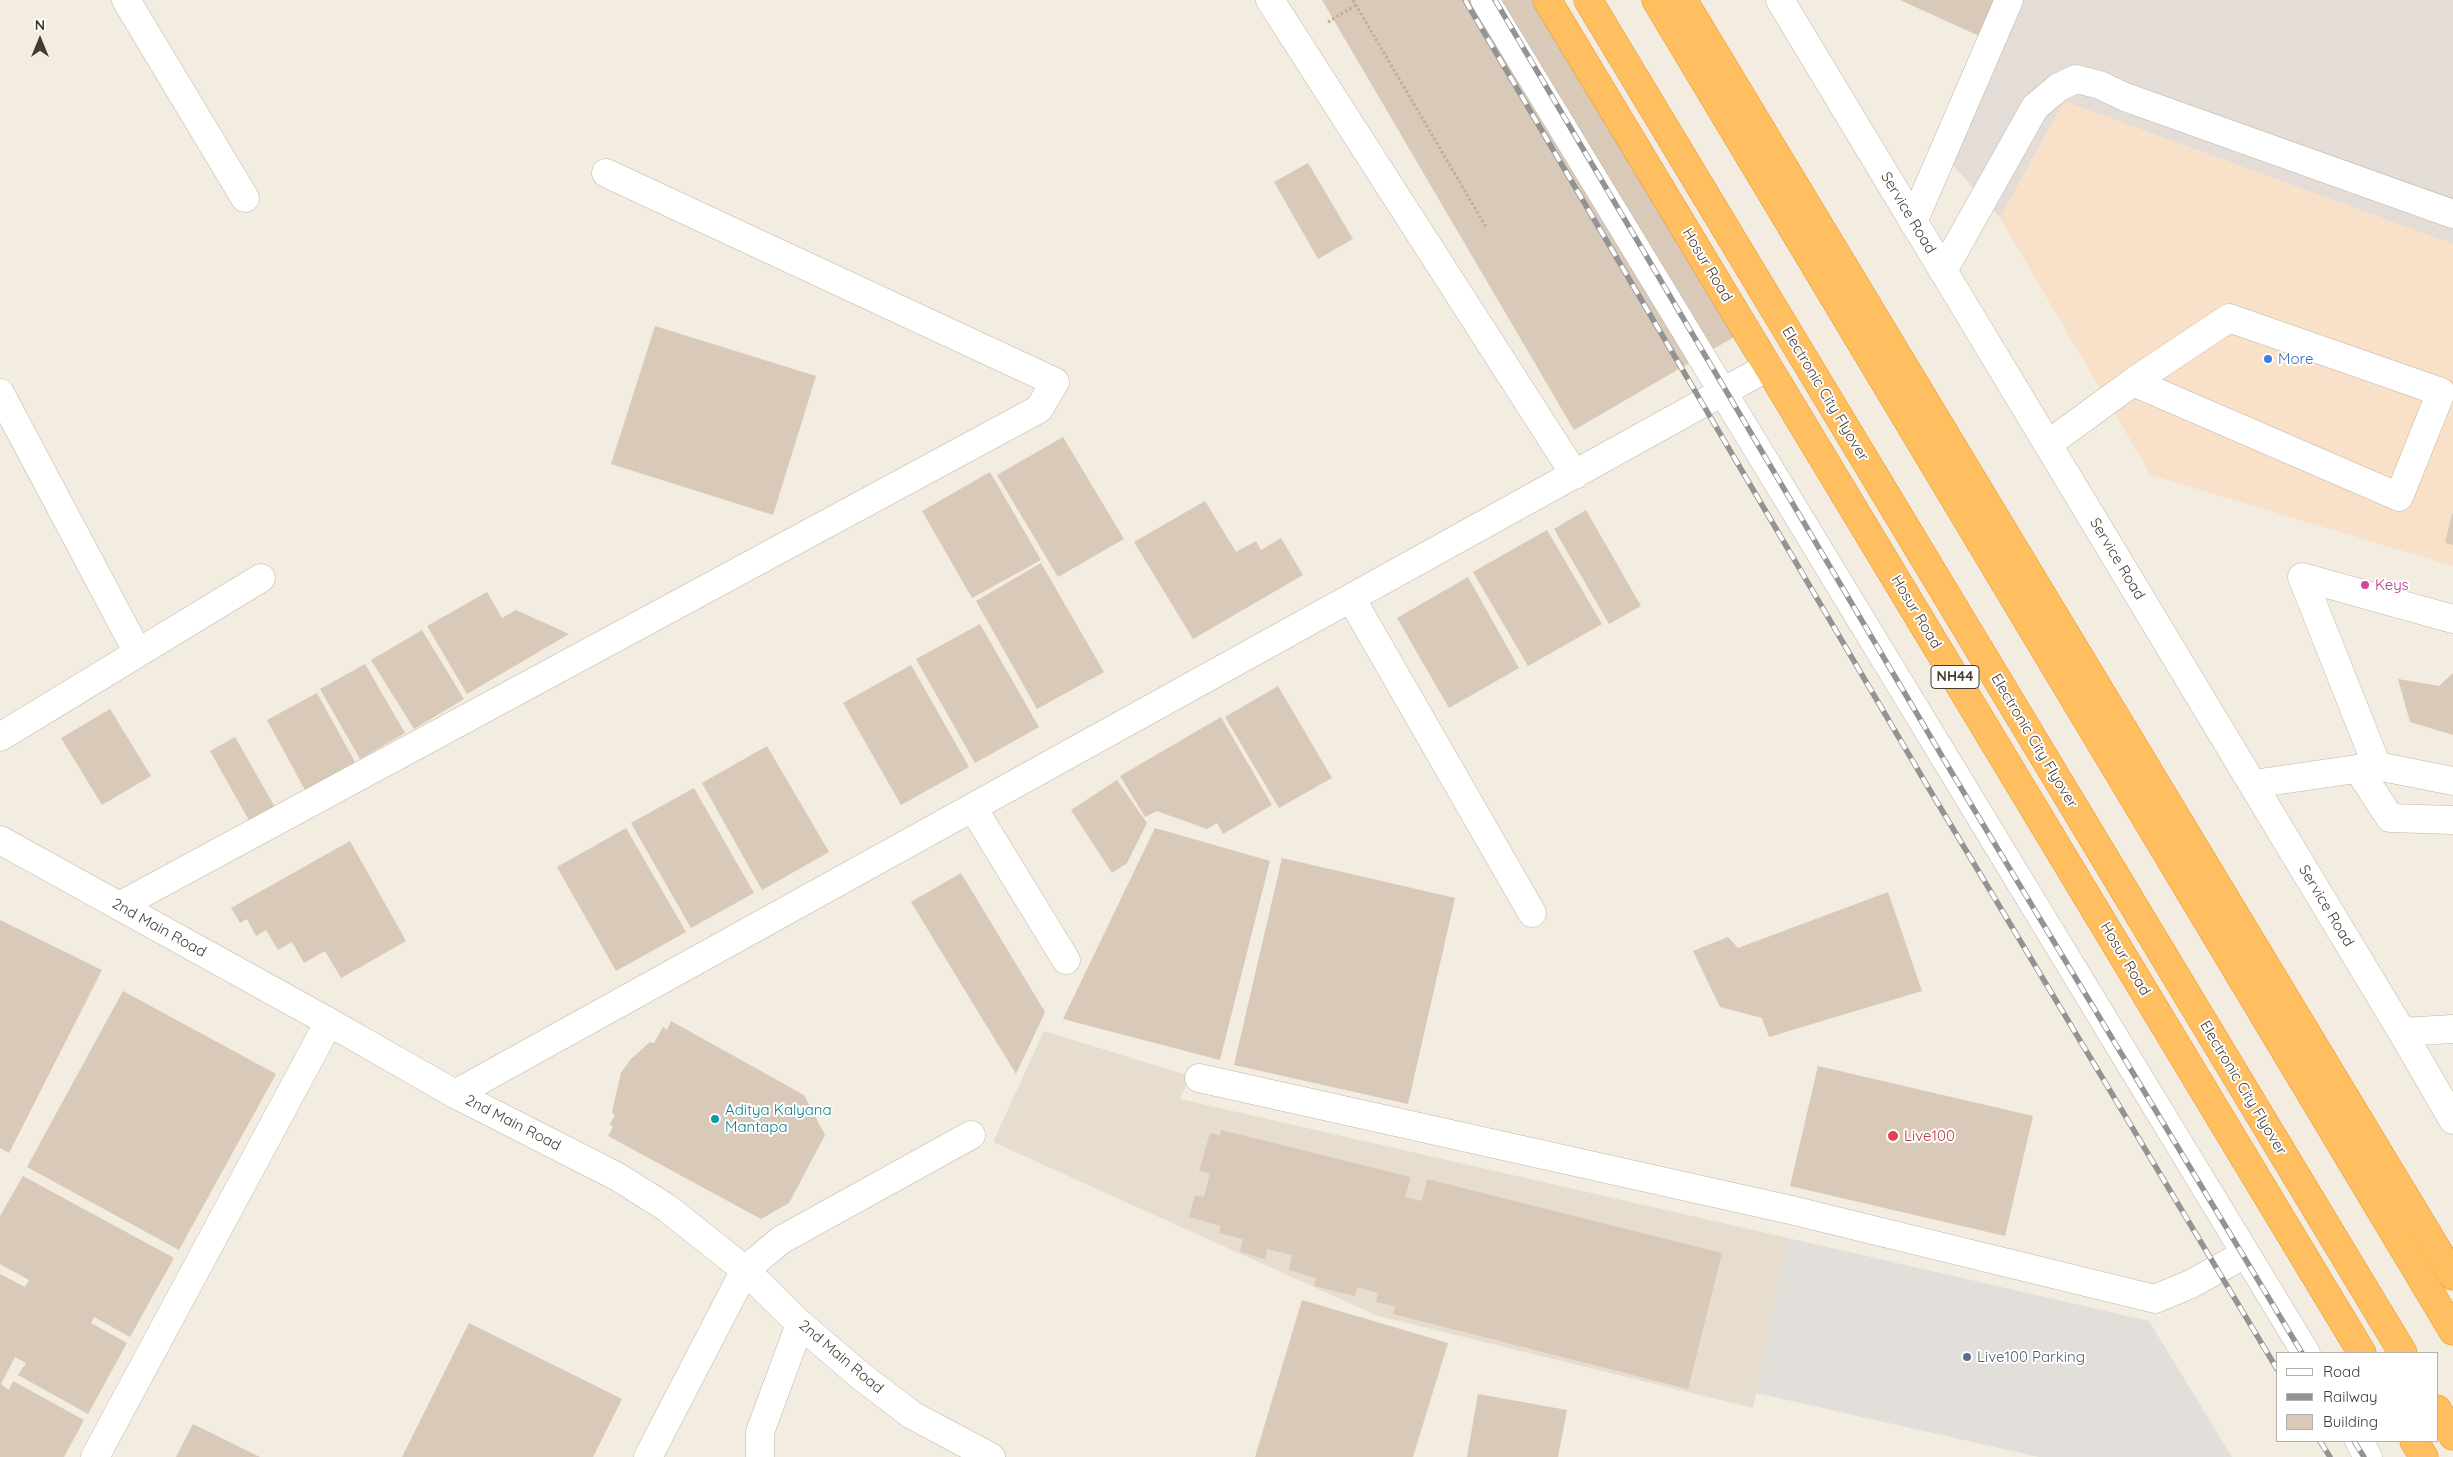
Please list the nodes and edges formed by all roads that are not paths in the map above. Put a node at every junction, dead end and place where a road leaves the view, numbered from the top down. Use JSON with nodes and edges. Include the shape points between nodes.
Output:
{"nodes":[{"id":1,"x":126,"y":0,"type":"edge"},
{"id":2,"x":1270,"y":0,"type":"edge"},
{"id":3,"x":1485,"y":0,"type":"edge"},
{"id":4,"x":1547,"y":0,"type":"edge"},
{"id":5,"x":1588,"y":0,"type":"edge"},
{"id":6,"x":1656,"y":0,"type":"edge"},
{"id":7,"x":1684,"y":0,"type":"edge"},
{"id":8,"x":1780,"y":0,"type":"edge"},
{"id":9,"x":2009,"y":0,"type":"edge"},
{"id":10,"x":606,"y":173,"type":"dead end"},
{"id":11,"x":245,"y":198,"type":"dead end"},
{"id":12,"x":2453,"y":214,"type":"edge"},
{"id":13,"x":1913,"y":222,"type":"junction"},
{"id":14,"x":1943,"y":271,"type":"junction"},
{"id":15,"x":1768,"y":367,"type":"junction"},
{"id":16,"x":2133,"y":382,"type":"junction"},
{"id":17,"x":1723,"y":392,"type":"junction"},
{"id":18,"x":0,"y":393,"type":"edge"},
{"id":19,"x":2048,"y":444,"type":"junction"},
{"id":20,"x":1575,"y":475,"type":"junction"},
{"id":21,"x":261,"y":578,"type":"dead end"},
{"id":22,"x":1351,"y":598,"type":"junction"},
{"id":23,"x":2453,"y":619,"type":"edge"},
{"id":24,"x":138,"y":654,"type":"junction"},
{"id":25,"x":0,"y":738,"type":"edge"},
{"id":26,"x":2367,"y":768,"type":"junction"},
{"id":27,"x":2453,"y":781,"type":"edge"},
{"id":28,"x":2252,"y":784,"type":"junction"},
{"id":29,"x":973,"y":808,"type":"junction"},
{"id":30,"x":2453,"y":820,"type":"edge"},
{"id":31,"x":0,"y":840,"type":"edge"},
{"id":32,"x":119,"y":906,"type":"junction"},
{"id":33,"x":1532,"y":914,"type":"dead end"},
{"id":34,"x":1066,"y":960,"type":"dead end"},
{"id":35,"x":329,"y":1022,"type":"junction"},
{"id":36,"x":2453,"y":1029,"type":"edge"},
{"id":37,"x":2402,"y":1032,"type":"junction"},
{"id":38,"x":1199,"y":1078,"type":"dead end"},
{"id":39,"x":455,"y":1094,"type":"junction"},
{"id":40,"x":2453,"y":1120,"type":"edge"},
{"id":41,"x":971,"y":1135,"type":"dead end"},
{"id":42,"x":2245,"y":1254,"type":"junction"},
{"id":43,"x":745,"y":1270,"type":"junction"},
{"id":44,"x":2453,"y":1276,"type":"edge"},
{"id":45,"x":800,"y":1324,"type":"junction"},
{"id":46,"x":2453,"y":1331,"type":"edge"},
{"id":47,"x":2305,"y":1352,"type":"edge"},
{"id":48,"x":2361,"y":1352,"type":"edge"},
{"id":49,"x":2402,"y":1352,"type":"edge"},
{"id":50,"x":2438,"y":1411,"type":"edge"},
{"id":51,"x":2453,"y":1436,"type":"edge"},
{"id":52,"x":2359,"y":1442,"type":"edge"},
{"id":53,"x":2415,"y":1442,"type":"edge"},
{"id":54,"x":94,"y":1457,"type":"edge"},
{"id":55,"x":648,"y":1457,"type":"edge"},
{"id":56,"x":760,"y":1457,"type":"edge"},
{"id":57,"x":991,"y":1457,"type":"edge"},
{"id":58,"x":2368,"y":1457,"type":"edge"},
{"id":59,"x":2424,"y":1457,"type":"edge"}],
"edges":[{"from":1,"to":11,"type":"street"},
{"from":2,"to":20,"type":"street"},
{"from":3,"to":17,"type":"street"},
{"from":4,"to":15,"type":"highway","name":"Hosur Road","number":"NH44"},
{"from":5,"to":49,"type":"highway","name":"Electronic City Flyover"},
{"from":6,"to":46,"type":"highway"},
{"from":7,"to":44,"type":"highway"},
{"from":8,"to":13,"type":"street","name":"Service Road"},
{"from":9,"to":13,"type":"street"},
{"from":10,"to":32,"type":"street","via":[[1055,382],[1039,409]]},
{"from":12,"to":14,"type":"street","via":[[2076,79],[2059,86],[2035,107]]},
{"from":13,"to":14,"type":"street","name":"Service Road"},
{"from":14,"to":19,"type":"street","name":"Service Road"},
{"from":15,"to":17,"type":"street"},
{"from":15,"to":48,"type":"highway","name":"Hosur Road","number":"NH44"},
{"from":16,"to":16,"type":"street","via":[[2400,497],[2441,392],[2229,318]]},
{"from":16,"to":19,"type":"street"},
{"from":17,"to":20,"type":"street"},
{"from":17,"to":42,"type":"street"},
{"from":18,"to":24,"type":"street"},
{"from":19,"to":28,"type":"street","name":"Service Road"},
{"from":20,"to":22,"type":"street"},
{"from":21,"to":24,"type":"street"},
{"from":22,"to":29,"type":"street"},
{"from":22,"to":33,"type":"street"},
{"from":23,"to":26,"type":"street","via":[[2302,577]]},
{"from":24,"to":25,"type":"street"},
{"from":26,"to":27,"type":"street"},
{"from":26,"to":28,"type":"street"},
{"from":26,"to":30,"type":"street","via":[[2390,818]]},
{"from":28,"to":37,"type":"street","name":"Service Road"},
{"from":29,"to":34,"type":"street"},
{"from":29,"to":39,"type":"street"},
{"from":31,"to":32,"type":"street","name":"2nd Main Road"},
{"from":32,"to":35,"type":"street","name":"2nd Main Road"},
{"from":35,"to":39,"type":"street","name":"2nd Main Road"},
{"from":35,"to":54,"type":"street"},
{"from":36,"to":37,"type":"street"},
{"from":37,"to":40,"type":"street","name":"Service Road"},
{"from":38,"to":42,"type":"street","via":[[1791,1210],[2155,1299],[2191,1284]]},
{"from":39,"to":43,"type":"street","name":"2nd Main Road","via":[[618,1177],[666,1208]]},
{"from":41,"to":43,"type":"street","via":[[780,1240]]},
{"from":42,"to":47,"type":"street"},
{"from":43,"to":45,"type":"street","name":"2nd Main Road"},
{"from":43,"to":55,"type":"street"},
{"from":45,"to":56,"type":"street","via":[[760,1432]]},
{"from":45,"to":57,"type":"street","name":"2nd Main Road","via":[[912,1415]]},
{"from":50,"to":51,"type":"highway"},
{"from":52,"to":58,"type":"street"},
{"from":53,"to":59,"type":"highway"}]}
